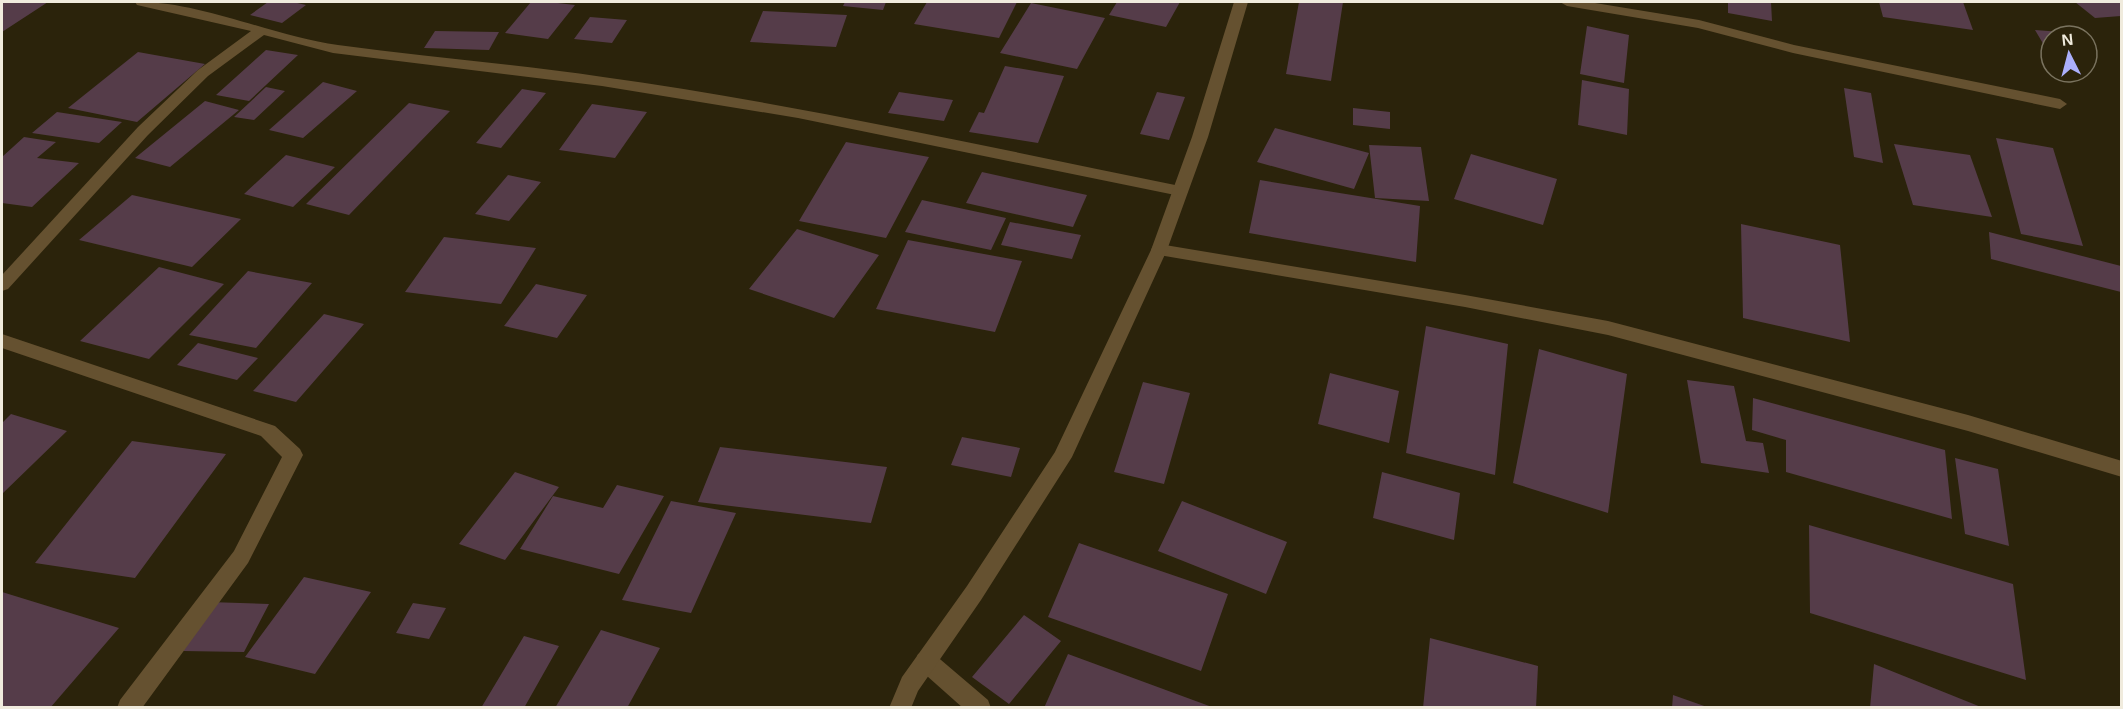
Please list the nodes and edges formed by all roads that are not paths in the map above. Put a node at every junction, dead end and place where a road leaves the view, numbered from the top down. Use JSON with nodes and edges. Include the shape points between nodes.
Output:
{"nodes":[{"id":1,"x":141,"y":2,"type":"edge"},
{"id":2,"x":1241,"y":2,"type":"edge"},
{"id":3,"x":1567,"y":2,"type":"edge"},
{"id":4,"x":262,"y":30,"type":"junction"},
{"id":5,"x":2060,"y":104,"type":"dead end"},
{"id":6,"x":1180,"y":191,"type":"junction"},
{"id":7,"x":1160,"y":250,"type":"junction"},
{"id":8,"x":2,"y":285,"type":"edge"},
{"id":9,"x":2,"y":341,"type":"edge"},
{"id":10,"x":2121,"y":469,"type":"edge"},
{"id":11,"x":926,"y":661,"type":"junction"},
{"id":12,"x":129,"y":708,"type":"edge"},
{"id":13,"x":900,"y":708,"type":"edge"},
{"id":14,"x":980,"y":708,"type":"edge"}],
"edges":[{"from":1,"to":4,"type":"street"},
{"from":2,"to":6,"type":"street"},
{"from":3,"to":5,"type":"street","via":[[1699,24],[1793,49]]},
{"from":4,"to":6,"type":"street","via":[[333,49],[602,81],[798,113]]},
{"from":4,"to":8,"type":"street","via":[[203,73],[143,131]]},
{"from":6,"to":7,"type":"street"},
{"from":7,"to":10,"type":"street","via":[[1608,328],[1968,423]]},
{"from":7,"to":11,"type":"street","via":[[1062,457]]},
{"from":9,"to":12,"type":"street","via":[[268,431],[293,455],[241,557]]},
{"from":11,"to":13,"type":"street"},
{"from":11,"to":14,"type":"street"}]}
